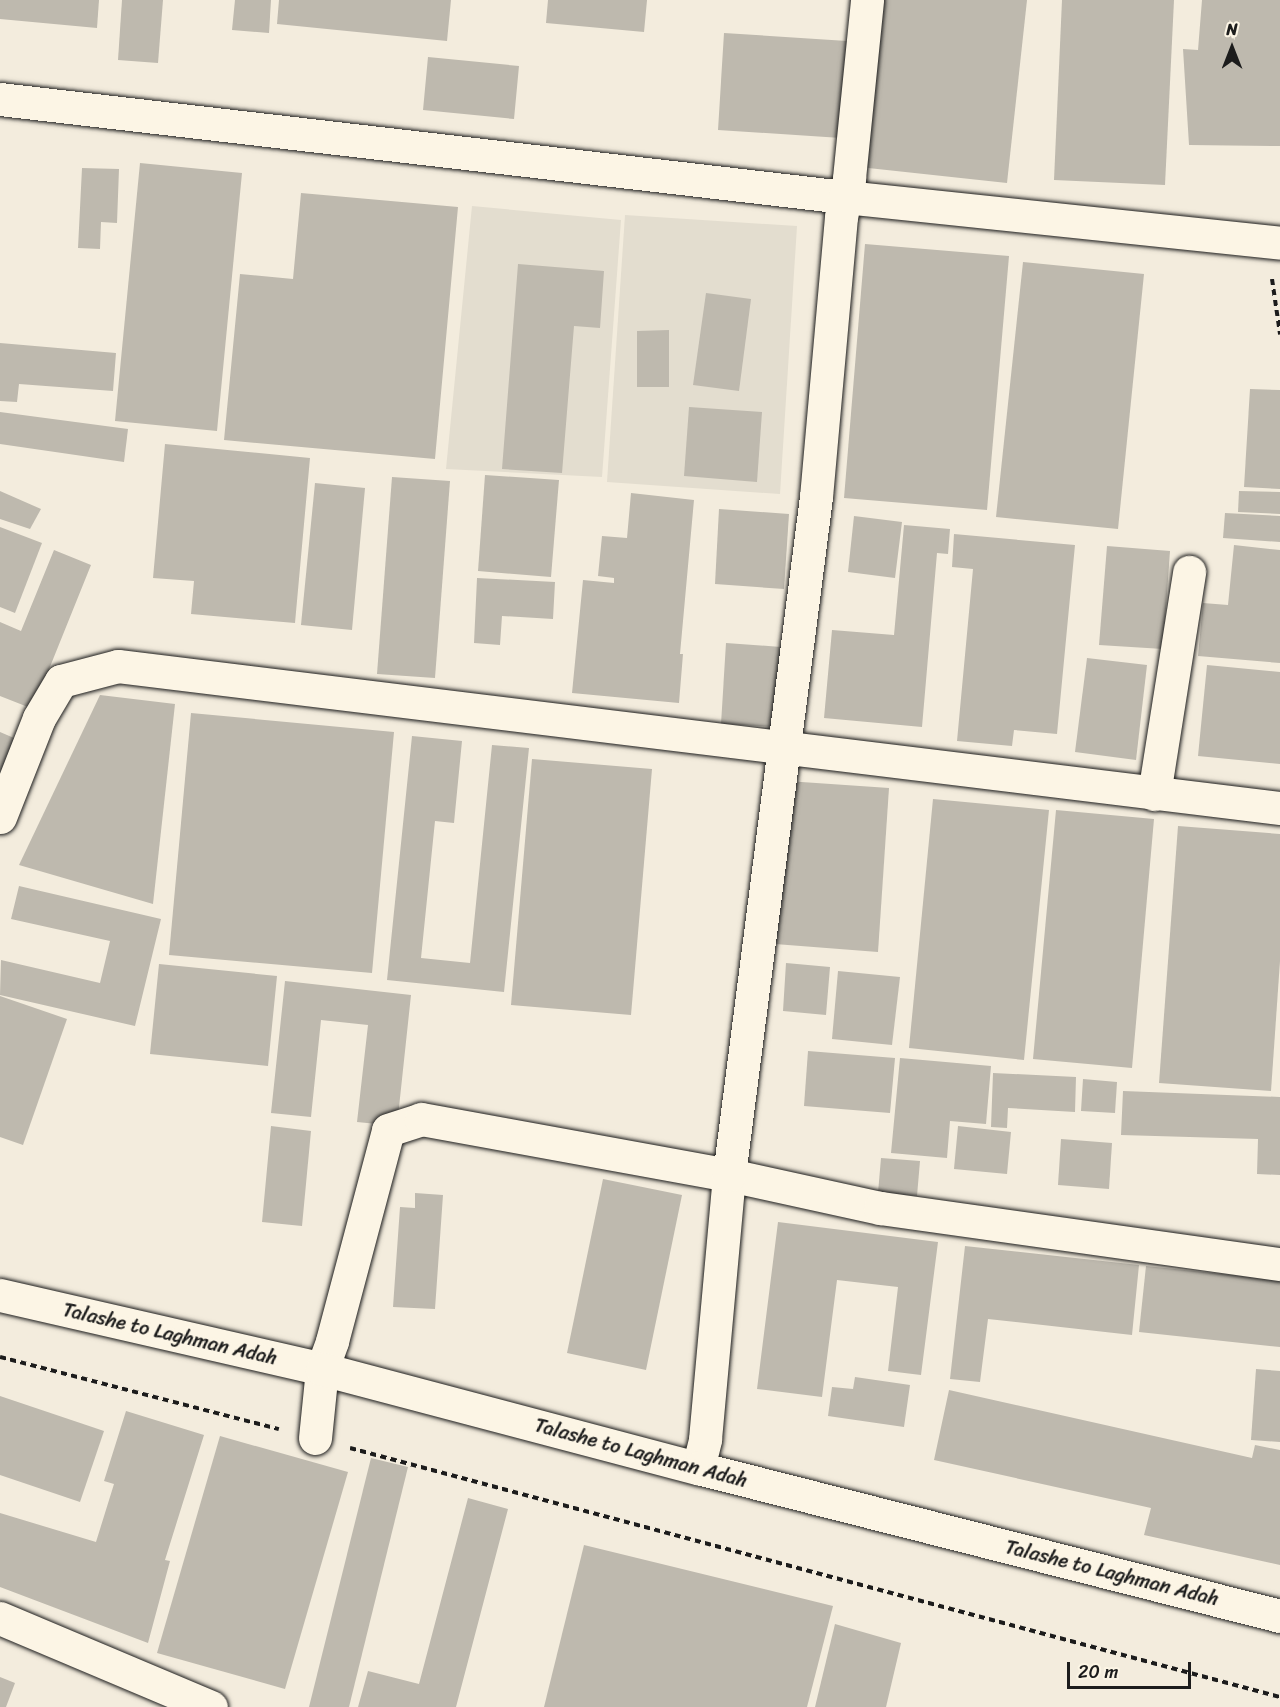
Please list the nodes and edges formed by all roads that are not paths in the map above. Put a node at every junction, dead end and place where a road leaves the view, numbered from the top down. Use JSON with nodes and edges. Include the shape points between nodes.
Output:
{"nodes":[{"id":1,"x":867,"y":0,"type":"edge"},
{"id":2,"x":0,"y":99,"type":"edge"},
{"id":3,"x":845,"y":197,"type":"junction"},
{"id":4,"x":1280,"y":243,"type":"edge"},
{"id":5,"x":1189,"y":572,"type":"dead end"},
{"id":6,"x":786,"y":746,"type":"junction"},
{"id":7,"x":1154,"y":794,"type":"junction"},
{"id":8,"x":1280,"y":808,"type":"edge"},
{"id":9,"x":0,"y":818,"type":"edge"},
{"id":10,"x":729,"y":1175,"type":"junction"},
{"id":11,"x":1280,"y":1264,"type":"edge"},
{"id":12,"x":0,"y":1295,"type":"edge"},
{"id":13,"x":322,"y":1369,"type":"junction"},
{"id":14,"x":315,"y":1438,"type":"road end"},
{"id":15,"x":698,"y":1468,"type":"junction"},
{"id":16,"x":1280,"y":1616,"type":"edge"},
{"id":17,"x":0,"y":1618,"type":"edge"},
{"id":18,"x":211,"y":1707,"type":"edge"}],
"edges":[{"from":1,"to":3,"type":"street"},
{"from":2,"to":3,"type":"street"},
{"from":3,"to":4,"type":"street"},
{"from":3,"to":6,"type":"street","via":[[816,497]]},
{"from":5,"to":7,"type":"street"},
{"from":6,"to":7,"type":"street"},
{"from":6,"to":9,"type":"street","via":[[118,666],[61,681],[39,718]]},
{"from":6,"to":10,"type":"street"},
{"from":7,"to":8,"type":"street"},
{"from":10,"to":11,"type":"street","via":[[880,1208]]},
{"from":10,"to":13,"type":"street","via":[[421,1119],[388,1130]]},
{"from":10,"to":15,"type":"street","via":[[705,1439]]},
{"from":12,"to":13,"type":"street","name":"Talashe to Laghman Adah"},
{"from":13,"to":14,"type":"street"},
{"from":13,"to":15,"type":"street","name":"Talashe to Laghman Adah"},
{"from":15,"to":16,"type":"street","name":"Talashe to Laghman Adah"},
{"from":17,"to":18,"type":"street"}]}
